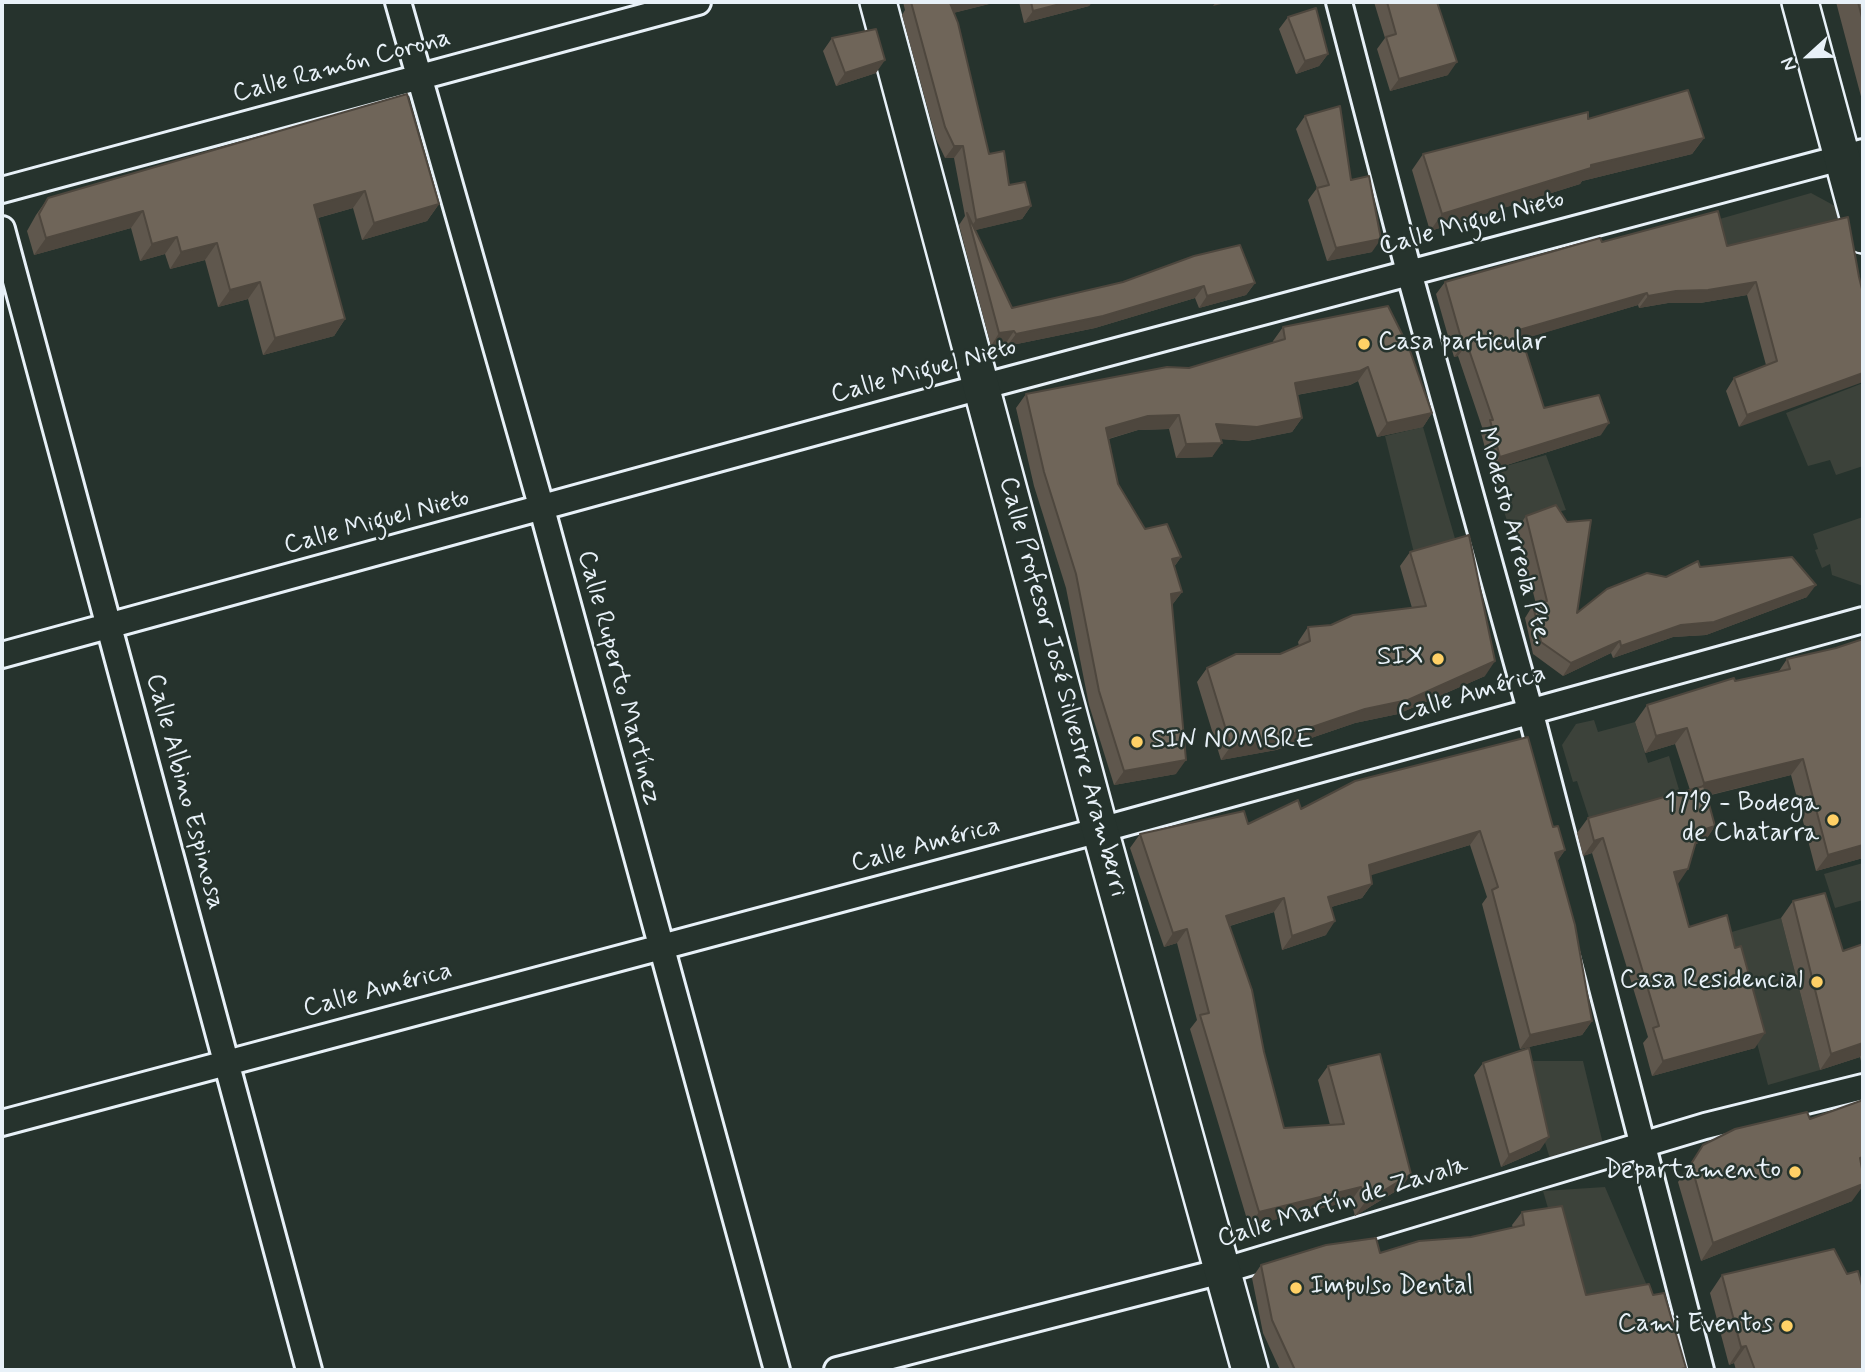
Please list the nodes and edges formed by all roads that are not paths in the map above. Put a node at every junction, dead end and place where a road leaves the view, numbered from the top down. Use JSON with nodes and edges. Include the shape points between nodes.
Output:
{"nodes":[{"id":1,"x":398,"y":2,"type":"edge"},
{"id":2,"x":698,"y":2,"type":"edge"},
{"id":3,"x":878,"y":2,"type":"edge"},
{"id":4,"x":1339,"y":2,"type":"edge"},
{"id":5,"x":1800,"y":2,"type":"edge"},
{"id":6,"x":418,"y":77,"type":"junction"},
{"id":7,"x":1853,"y":154,"type":"edge"},
{"id":8,"x":2,"y":190,"type":"edge"},
{"id":9,"x":2,"y":229,"type":"edge"},
{"id":10,"x":1863,"y":235,"type":"edge"},
{"id":11,"x":1409,"y":272,"type":"junction"},
{"id":12,"x":981,"y":387,"type":"junction"},
{"id":13,"x":542,"y":509,"type":"junction"},
{"id":14,"x":1863,"y":620,"type":"edge"},
{"id":15,"x":110,"y":626,"type":"junction"},
{"id":16,"x":2,"y":655,"type":"edge"},
{"id":17,"x":1530,"y":710,"type":"junction"},
{"id":18,"x":1100,"y":830,"type":"junction"},
{"id":19,"x":660,"y":948,"type":"junction"},
{"id":20,"x":224,"y":1062,"type":"junction"},
{"id":21,"x":1863,"y":1087,"type":"edge"},
{"id":22,"x":2,"y":1122,"type":"edge"},
{"id":23,"x":1643,"y":1146,"type":"junction"},
{"id":24,"x":1222,"y":1270,"type":"junction"},
{"id":25,"x":309,"y":1370,"type":"edge"},
{"id":26,"x":776,"y":1370,"type":"edge"},
{"id":27,"x":837,"y":1370,"type":"edge"},
{"id":28,"x":1250,"y":1370,"type":"edge"},
{"id":29,"x":1701,"y":1370,"type":"edge"}],
"edges":[{"from":1,"to":6,"type":"street","name":"Calle Ruperto Martínez"},
{"from":2,"to":6,"type":"street","name":"Calle Ramón Corona"},
{"from":3,"to":12,"type":"main road","name":"Calle Profesor José Silvestre Aramberri"},
{"from":4,"to":11,"type":"street","name":"Modesto Arreola Pte."},
{"from":5,"to":7,"type":"main road"},
{"from":6,"to":8,"type":"street","name":"Calle Ramón Corona"},
{"from":6,"to":13,"type":"street","name":"Calle Ruperto Martínez"},
{"from":7,"to":10,"type":"main road"},
{"from":7,"to":11,"type":"street","name":"Calle Miguel Nieto"},
{"from":9,"to":15,"type":"street","name":"Calle Albino Espinosa"},
{"from":11,"to":12,"type":"street","name":"Calle Miguel Nieto"},
{"from":11,"to":17,"type":"street","name":"Modesto Arreola Pte."},
{"from":12,"to":13,"type":"street","name":"Calle Miguel Nieto"},
{"from":12,"to":18,"type":"main road","name":"Calle Profesor José Silvestre Aramberri"},
{"from":13,"to":15,"type":"street","name":"Calle Miguel Nieto"},
{"from":13,"to":19,"type":"street","name":"Calle Ruperto Martínez"},
{"from":14,"to":17,"type":"street","name":"Calle América"},
{"from":15,"to":16,"type":"street","name":"Calle Miguel Nieto"},
{"from":15,"to":20,"type":"street","name":"Calle Albino Espinosa"},
{"from":17,"to":18,"type":"street","name":"Calle América"},
{"from":17,"to":23,"type":"street","name":"Modesto Arreola Pte."},
{"from":18,"to":19,"type":"street","name":"Calle América"},
{"from":18,"to":24,"type":"main road","name":"Calle Profesor José Silvestre Aramberri"},
{"from":19,"to":20,"type":"street","name":"Calle América"},
{"from":19,"to":26,"type":"street","name":"Calle Ruperto Martínez"},
{"from":20,"to":22,"type":"street","name":"Calle América"},
{"from":20,"to":25,"type":"street","name":"Calle Albino Espinosa"},
{"from":21,"to":23,"type":"street","name":"Calle Martín de Zavala"},
{"from":23,"to":24,"type":"street","name":"Calle Martín de Zavala"},
{"from":23,"to":29,"type":"street","name":"Modesto Arreola Pte."},
{"from":24,"to":27,"type":"street","name":"Calle Martín de Zavala"},
{"from":24,"to":28,"type":"main road","name":"Calle Profesor José Silvestre Aramberri"}]}
